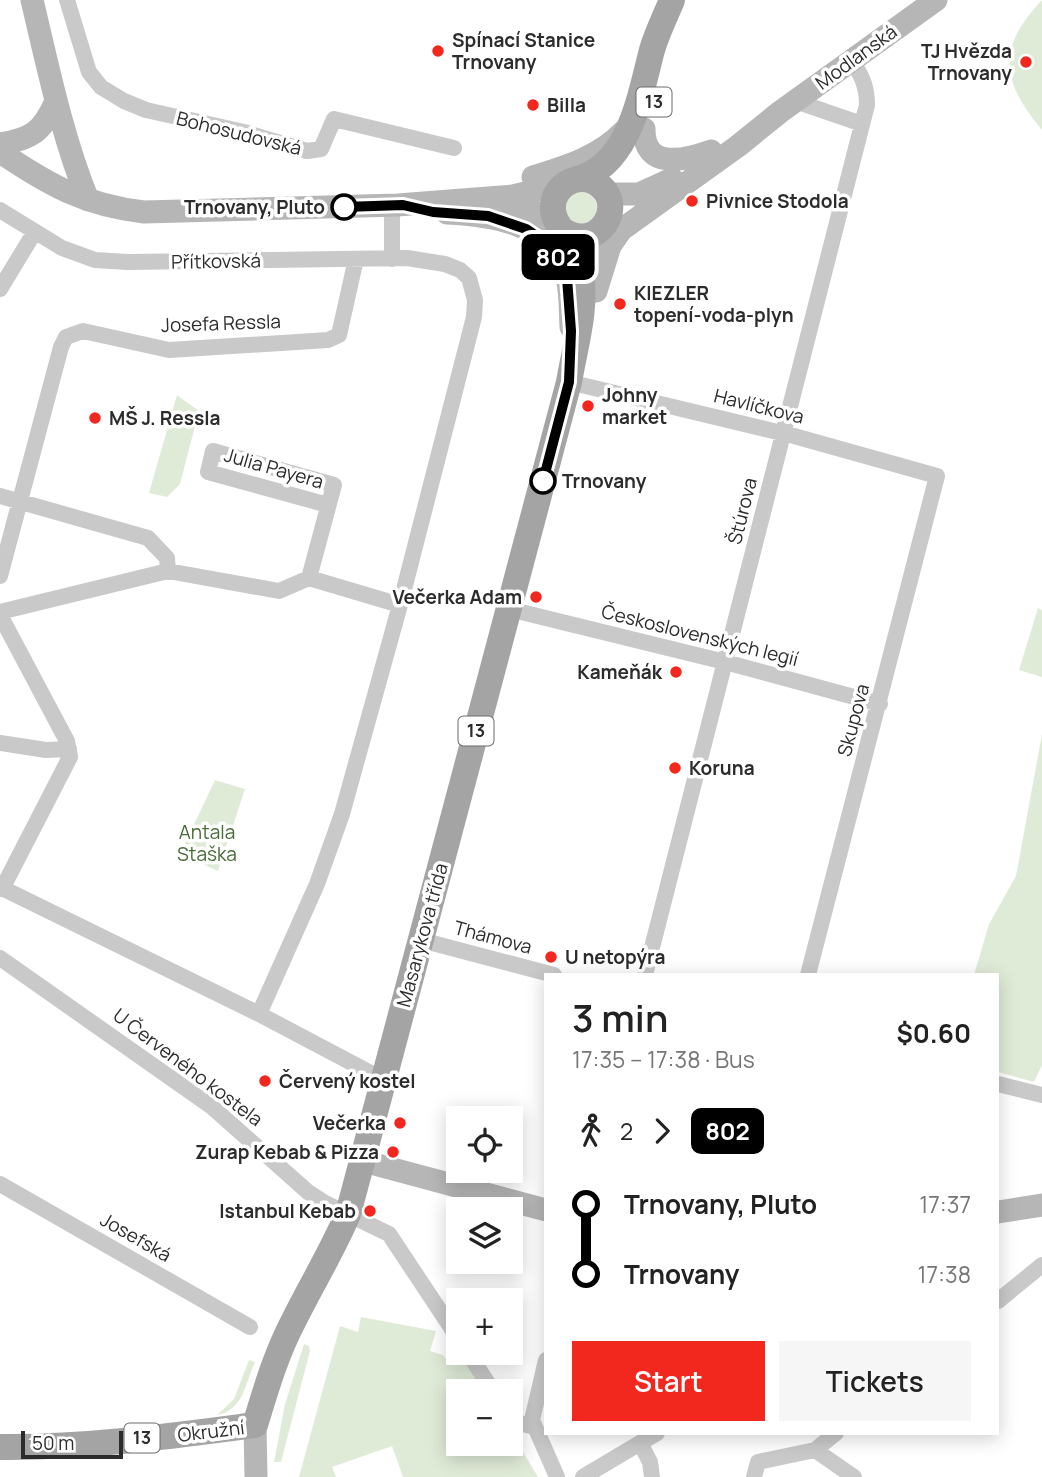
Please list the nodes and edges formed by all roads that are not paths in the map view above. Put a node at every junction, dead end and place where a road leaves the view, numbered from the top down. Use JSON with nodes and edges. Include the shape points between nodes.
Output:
{"nodes":[{"id":1,"x":32,"y":0,"type":"edge"},
{"id":2,"x":67,"y":0,"type":"edge"},
{"id":3,"x":672,"y":0,"type":"edge"},
{"id":4,"x":936,"y":0,"type":"edge"},
{"id":5,"x":851,"y":60,"type":"junction"},
{"id":6,"x":56,"y":101,"type":"junction"},
{"id":7,"x":795,"y":101,"type":"junction"},
{"id":8,"x":776,"y":115,"type":"junction"},
{"id":9,"x":639,"y":122,"type":"junction"},
{"id":10,"x":862,"y":124,"type":"junction"},
{"id":11,"x":0,"y":144,"type":"edge"},
{"id":12,"x":454,"y":148,"type":"dead end"},
{"id":13,"x":714,"y":149,"type":"junction"},
{"id":14,"x":0,"y":152,"type":"edge"},
{"id":15,"x":688,"y":180,"type":"junction"},
{"id":16,"x":572,"y":181,"type":"junction"},
{"id":17,"x":606,"y":194,"type":"junction"},
{"id":18,"x":88,"y":200,"type":"junction"},
{"id":19,"x":398,"y":205,"type":"junction"},
{"id":20,"x":0,"y":210,"type":"edge"},
{"id":21,"x":559,"y":227,"type":"junction"},
{"id":22,"x":602,"y":228,"type":"junction"},
{"id":23,"x":34,"y":233,"type":"junction"},
{"id":24,"x":356,"y":259,"type":"junction"},
{"id":25,"x":392,"y":259,"type":"junction"},
{"id":26,"x":0,"y":289,"type":"edge"},
{"id":27,"x":596,"y":290,"type":"junction"},
{"id":28,"x":569,"y":382,"type":"junction"},
{"id":29,"x":783,"y":433,"type":"junction"},
{"id":30,"x":937,"y":476,"type":"joint"},
{"id":31,"x":0,"y":496,"type":"edge"},
{"id":32,"x":20,"y":503,"type":"junction"},
{"id":33,"x":328,"y":505,"type":"junction"},
{"id":34,"x":167,"y":571,"type":"junction"},
{"id":35,"x":0,"y":576,"type":"edge"},
{"id":36,"x":309,"y":578,"type":"junction"},
{"id":37,"x":400,"y":605,"type":"junction"},
{"id":38,"x":509,"y":609,"type":"junction"},
{"id":39,"x":0,"y":614,"type":"edge"},
{"id":40,"x":725,"y":662,"type":"junction"},
{"id":41,"x":880,"y":704,"type":"junction"},
{"id":42,"x":0,"y":743,"type":"edge"},
{"id":43,"x":69,"y":749,"type":"junction"},
{"id":44,"x":1,"y":888,"type":"edge"},
{"id":45,"x":421,"y":940,"type":"junction"},
{"id":46,"x":0,"y":958,"type":"edge"},
{"id":47,"x":546,"y":973,"type":"edge"},
{"id":48,"x":646,"y":973,"type":"edge"},
{"id":49,"x":809,"y":973,"type":"edge"},
{"id":50,"x":259,"y":1014,"type":"junction"},
{"id":51,"x":384,"y":1080,"type":"junction"},
{"id":52,"x":999,"y":1084,"type":"edge"},
{"id":53,"x":1042,"y":1095,"type":"edge"},
{"id":54,"x":363,"y":1161,"type":"junction"},
{"id":55,"x":0,"y":1184,"type":"edge"},
{"id":56,"x":1042,"y":1205,"type":"edge"},
{"id":57,"x":544,"y":1209,"type":"edge"},
{"id":58,"x":999,"y":1212,"type":"edge"},
{"id":59,"x":348,"y":1214,"type":"junction"},
{"id":60,"x":1042,"y":1265,"type":"edge"},
{"id":61,"x":999,"y":1300,"type":"edge"},
{"id":62,"x":446,"y":1320,"type":"edge"},
{"id":63,"x":250,"y":1327,"type":"dead end"},
{"id":64,"x":544,"y":1368,"type":"edge"},
{"id":65,"x":523,"y":1424,"type":"edge"},
{"id":66,"x":255,"y":1425,"type":"junction"},
{"id":67,"x":534,"y":1427,"type":"junction"},
{"id":68,"x":654,"y":1435,"type":"edge"},
{"id":69,"x":834,"y":1435,"type":"edge"},
{"id":70,"x":641,"y":1445,"type":"junction"},
{"id":71,"x":0,"y":1447,"type":"edge"},
{"id":72,"x":815,"y":1450,"type":"junction"},
{"id":73,"x":256,"y":1477,"type":"edge"},
{"id":74,"x":557,"y":1477,"type":"edge"},
{"id":75,"x":583,"y":1477,"type":"edge"},
{"id":76,"x":652,"y":1477,"type":"edge"},
{"id":77,"x":754,"y":1477,"type":"edge"},
{"id":78,"x":854,"y":1477,"type":"edge"}],
"edges":[{"from":1,"to":6,"type":"street"},
{"from":2,"to":12,"type":"street","name":"Bohosudovská","via":[[89,72],[124,101],[307,151],[321,149],[334,119]]},
{"from":3,"to":9,"type":"main road","name":"Masarykova třída","number":"13","via":[[658,86]]},
{"from":4,"to":5,"type":"street","name":"Modlanská"},
{"from":5,"to":7,"type":"street","name":"Modlanská"},
{"from":5,"to":10,"type":"street","name":"Štúrova","via":[[867,90]]},
{"from":6,"to":11,"type":"street","via":[[35,134]]},
{"from":6,"to":18,"type":"street"},
{"from":7,"to":8,"type":"street","name":"Modlanská"},
{"from":7,"to":10,"type":"street"},
{"from":8,"to":13,"type":"street"},
{"from":8,"to":15,"type":"street"},
{"from":9,"to":13,"type":"street","via":[[647,146],[663,158],[684,159]]},
{"from":9,"to":16,"type":"main road","name":"Masarykova třída","number":"13","via":[[603,165]]},
{"from":9,"to":17,"type":"main road","name":"Masarykova třída","number":"13"},
{"from":9,"to":19,"type":"street","via":[[609,145],[570,165],[499,187]]},
{"from":10,"to":29,"type":"street","name":"Štúrova"},
{"from":13,"to":17,"type":"street","via":[[648,191]]},
{"from":14,"to":18,"type":"street","via":[[66,193]]},
{"from":15,"to":22,"type":"street"},
{"from":15,"to":27,"type":"street","via":[[616,235]]},
{"from":16,"to":17,"type":"main road","via":[[592,181]]},
{"from":16,"to":19,"type":"street","via":[[513,196]]},
{"from":16,"to":21,"type":"main road","name":"Masarykova třída","via":[[554,199],[552,210]]},
{"from":17,"to":22,"type":"main road","name":"Masarykova třída","via":[[610,212]]},
{"from":18,"to":19,"type":"street","via":[[144,212]]},
{"from":19,"to":21,"type":"street","via":[[520,208],[543,214]]},
{"from":19,"to":25,"type":"street"},
{"from":19,"to":28,"type":"street","via":[[498,218],[551,246],[567,278]]},
{"from":20,"to":23,"type":"street","name":"Přítkovská"},
{"from":21,"to":22,"type":"main road","via":[[580,237]]},
{"from":21,"to":28,"type":"main road","name":"Masarykova třída","number":"13","via":[[578,261],[582,289]]},
{"from":22,"to":27,"type":"main road","name":"Masarykova třída","number":"13","via":[[595,243]]},
{"from":23,"to":24,"type":"street","name":"Přítkovská","via":[[94,260]]},
{"from":23,"to":26,"type":"street"},
{"from":24,"to":25,"type":"street","name":"Přítkovská"},
{"from":24,"to":32,"type":"street","name":"Josefa Ressla","via":[[339,335],[318,341],[169,350],[83,331],[66,337]]},
{"from":25,"to":37,"type":"street","name":"Přítkovská","via":[[445,264],[460,270],[469,278],[475,309]]},
{"from":27,"to":28,"type":"main road","name":"Masarykova třída","number":"13","via":[[583,347]]},
{"from":28,"to":29,"type":"street","name":"Havlíčkova"},
{"from":28,"to":38,"type":"main road","name":"Masarykova třída","number":"13"},
{"from":29,"to":30,"type":"street","name":"Havlíčkova"},
{"from":29,"to":40,"type":"street","name":"Štúrova"},
{"from":30,"to":41,"type":"street","name":"Skupova"},
{"from":31,"to":32,"type":"street"},
{"from":32,"to":34,"type":"street","via":[[148,538],[167,558]]},
{"from":32,"to":35,"type":"street","name":"Josefa Ressla"},
{"from":33,"to":33,"type":"street","name":"Julia Payera","via":[[334,485],[213,452],[208,472]]},
{"from":33,"to":36,"type":"street","name":"Julia Payera"},
{"from":34,"to":36,"type":"street","via":[[279,591]]},
{"from":34,"to":39,"type":"street"},
{"from":36,"to":37,"type":"street"},
{"from":37,"to":50,"type":"street","via":[[337,828]]},
{"from":38,"to":40,"type":"street","name":"Československých legií"},
{"from":38,"to":45,"type":"main road","name":"Masarykova třída","number":"13"},
{"from":39,"to":43,"type":"street"},
{"from":40,"to":41,"type":"street","name":"Československých legií"},
{"from":40,"to":48,"type":"street","name":"Štúrova"},
{"from":41,"to":49,"type":"street","name":"Skupova"},
{"from":42,"to":43,"type":"street"},
{"from":43,"to":44,"type":"street","via":[[68,764]]},
{"from":44,"to":50,"type":"street"},
{"from":45,"to":47,"type":"street","name":"Thámova"},
{"from":45,"to":51,"type":"main road","name":"Masarykova třída","number":"13"},
{"from":46,"to":59,"type":"street","name":"U Červeného kostela","via":[[212,1107],[308,1192]]},
{"from":50,"to":51,"type":"street"},
{"from":51,"to":54,"type":"main road","name":"Masarykova třída","number":"13"},
{"from":52,"to":53,"type":"street"},
{"from":54,"to":57,"type":"street"},
{"from":54,"to":59,"type":"main road","name":"Masarykova třída","number":"13"},
{"from":55,"to":63,"type":"street","name":"Josefská"},
{"from":56,"to":58,"type":"street"},
{"from":59,"to":62,"type":"street","name":"U Červeného kostela","via":[[389,1234]]},
{"from":59,"to":66,"type":"main road","name":"Masarykova třída","number":"13","via":[[293,1320]]},
{"from":60,"to":61,"type":"street"},
{"from":64,"to":67,"type":"street"},
{"from":65,"to":67,"type":"street"},
{"from":66,"to":71,"type":"main road","name":"Okružní","number":"13"},
{"from":66,"to":73,"type":"street","name":"Masarykova třída"},
{"from":67,"to":74,"type":"street"},
{"from":68,"to":70,"type":"street"},
{"from":69,"to":72,"type":"street"},
{"from":70,"to":75,"type":"street"},
{"from":70,"to":76,"type":"street"},
{"from":72,"to":77,"type":"street","via":[[758,1462]]},
{"from":72,"to":78,"type":"street"}]}
